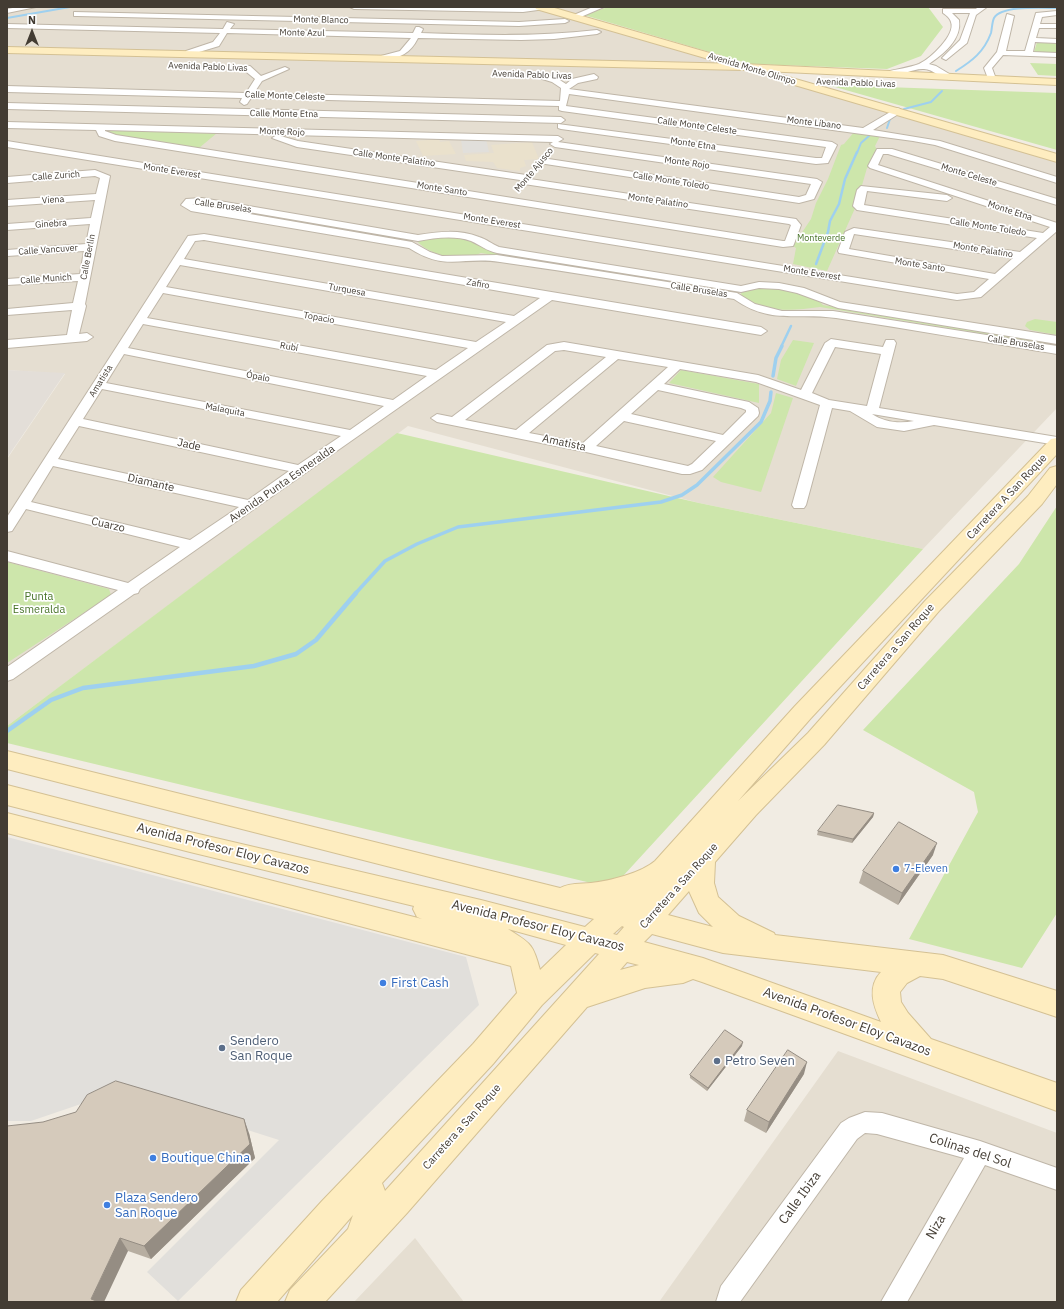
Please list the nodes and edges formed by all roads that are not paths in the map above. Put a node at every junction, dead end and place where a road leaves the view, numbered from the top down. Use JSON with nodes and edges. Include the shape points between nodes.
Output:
{"nodes":[{"id":1,"x":32,"y":7,"type":"edge"},
{"id":2,"x":125,"y":7,"type":"edge"},
{"id":3,"x":354,"y":7,"type":"edge"},
{"id":4,"x":542,"y":7,"type":"edge"},
{"id":5,"x":600,"y":7,"type":"edge"},
{"id":6,"x":983,"y":7,"type":"edge"},
{"id":7,"x":427,"y":9,"type":"junction"},
{"id":8,"x":7,"y":11,"type":"edge"},
{"id":9,"x":976,"y":11,"type":"junction"},
{"id":10,"x":1057,"y":13,"type":"edge"},
{"id":11,"x":234,"y":14,"type":"junction"},
{"id":12,"x":1010,"y":16,"type":"dead end"},
{"id":13,"x":54,"y":19,"type":"dead end"},
{"id":14,"x":569,"y":19,"type":"junction"},
{"id":15,"x":422,"y":22,"type":"junction"},
{"id":16,"x":7,"y":26,"type":"edge"},
{"id":17,"x":27,"y":26,"type":"junction"},
{"id":18,"x":1037,"y":26,"type":"junction"},
{"id":19,"x":1057,"y":26,"type":"edge"},
{"id":20,"x":225,"y":31,"type":"junction"},
{"id":21,"x":597,"y":32,"type":"dead end"},
{"id":22,"x":415,"y":36,"type":"junction"},
{"id":23,"x":1032,"y":40,"type":"junction"},
{"id":24,"x":1057,"y":41,"type":"edge"},
{"id":25,"x":216,"y":44,"type":"junction"},
{"id":26,"x":408,"y":50,"type":"junction"},
{"id":27,"x":7,"y":51,"type":"edge"},
{"id":28,"x":189,"y":53,"type":"junction"},
{"id":29,"x":1001,"y":53,"type":"junction"},
{"id":30,"x":229,"y":54,"type":"junction"},
{"id":31,"x":1028,"y":54,"type":"junction"},
{"id":32,"x":1057,"y":55,"type":"edge"},
{"id":33,"x":384,"y":58,"type":"junction"},
{"id":34,"x":428,"y":60,"type":"junction"},
{"id":35,"x":714,"y":63,"type":"junction"},
{"id":36,"x":921,"y":66,"type":"junction"},
{"id":37,"x":743,"y":67,"type":"junction"},
{"id":38,"x":935,"y":67,"type":"junction"},
{"id":39,"x":243,"y":68,"type":"joint"},
{"id":40,"x":289,"y":69,"type":"joint"},
{"id":41,"x":889,"y":74,"type":"junction"},
{"id":42,"x":527,"y":75,"type":"dead end"},
{"id":43,"x":542,"y":76,"type":"junction"},
{"id":44,"x":948,"y":76,"type":"junction"},
{"id":45,"x":594,"y":77,"type":"junction"},
{"id":46,"x":609,"y":77,"type":"dead end"},
{"id":47,"x":684,"y":77,"type":"dead end"},
{"id":48,"x":258,"y":78,"type":"junction"},
{"id":49,"x":992,"y":79,"type":"junction"},
{"id":50,"x":767,"y":80,"type":"dead end"},
{"id":51,"x":791,"y":81,"type":"junction"},
{"id":52,"x":1057,"y":82,"type":"edge"},
{"id":53,"x":7,"y":89,"type":"edge"},
{"id":54,"x":565,"y":89,"type":"junction"},
{"id":55,"x":998,"y":89,"type":"junction"},
{"id":56,"x":1057,"y":92,"type":"edge"},
{"id":57,"x":248,"y":95,"type":"junction"},
{"id":58,"x":7,"y":106,"type":"edge"},
{"id":59,"x":563,"y":106,"type":"junction"},
{"id":60,"x":897,"y":111,"type":"junction"},
{"id":61,"x":238,"y":112,"type":"junction"},
{"id":62,"x":561,"y":123,"type":"junction"},
{"id":63,"x":7,"y":124,"type":"edge"},
{"id":64,"x":101,"y":127,"type":"junction"},
{"id":65,"x":226,"y":130,"type":"junction"},
{"id":66,"x":866,"y":130,"type":"junction"},
{"id":67,"x":264,"y":132,"type":"junction"},
{"id":68,"x":556,"y":141,"type":"junction"},
{"id":69,"x":7,"y":144,"type":"edge"},
{"id":70,"x":880,"y":151,"type":"joint"},
{"id":71,"x":200,"y":152,"type":"junction"},
{"id":72,"x":1057,"y":158,"type":"edge"},
{"id":73,"x":825,"y":161,"type":"joint"},
{"id":74,"x":173,"y":171,"type":"junction"},
{"id":75,"x":532,"y":172,"type":"junction"},
{"id":76,"x":104,"y":176,"type":"joint"},
{"id":77,"x":162,"y":179,"type":"dead end"},
{"id":78,"x":7,"y":180,"type":"edge"},
{"id":79,"x":1057,"y":180,"type":"edge"},
{"id":80,"x":957,"y":194,"type":"junction"},
{"id":81,"x":100,"y":197,"type":"junction"},
{"id":82,"x":508,"y":200,"type":"junction"},
{"id":83,"x":799,"y":200,"type":"joint"},
{"id":84,"x":1057,"y":202,"type":"edge"},
{"id":85,"x":7,"y":203,"type":"edge"},
{"id":86,"x":494,"y":215,"type":"junction"},
{"id":87,"x":95,"y":221,"type":"junction"},
{"id":88,"x":1057,"y":226,"type":"edge"},
{"id":89,"x":7,"y":227,"type":"edge"},
{"id":90,"x":480,"y":231,"type":"dead end"},
{"id":91,"x":1044,"y":236,"type":"junction"},
{"id":92,"x":196,"y":237,"type":"joint"},
{"id":93,"x":415,"y":241,"type":"junction"},
{"id":94,"x":789,"y":244,"type":"joint"},
{"id":95,"x":90,"y":247,"type":"junction"},
{"id":96,"x":843,"y":252,"type":"joint"},
{"id":97,"x":7,"y":254,"type":"edge"},
{"id":98,"x":1022,"y":256,"type":"junction"},
{"id":99,"x":177,"y":261,"type":"junction"},
{"id":100,"x":84,"y":277,"type":"junction"},
{"id":101,"x":996,"y":277,"type":"junction"},
{"id":102,"x":7,"y":282,"type":"edge"},
{"id":103,"x":160,"y":289,"type":"junction"},
{"id":104,"x":739,"y":292,"type":"junction"},
{"id":105,"x":550,"y":296,"type":"junction"},
{"id":106,"x":80,"y":306,"type":"junction"},
{"id":107,"x":7,"y":312,"type":"edge"},
{"id":108,"x":140,"y":320,"type":"junction"},
{"id":109,"x":516,"y":320,"type":"junction"},
{"id":110,"x":761,"y":330,"type":"dead end"},
{"id":111,"x":87,"y":337,"type":"dead end"},
{"id":112,"x":72,"y":338,"type":"junction"},
{"id":113,"x":1057,"y":340,"type":"edge"},
{"id":114,"x":7,"y":344,"type":"edge"},
{"id":115,"x":478,"y":346,"type":"junction"},
{"id":116,"x":121,"y":350,"type":"junction"},
{"id":117,"x":1057,"y":350,"type":"edge"},
{"id":118,"x":615,"y":355,"type":"junction"},
{"id":119,"x":678,"y":365,"type":"junction"},
{"id":120,"x":438,"y":374,"type":"junction"},
{"id":121,"x":98,"y":385,"type":"junction"},
{"id":122,"x":657,"y":386,"type":"junction"},
{"id":123,"x":804,"y":396,"type":"junction"},
{"id":124,"x":827,"y":403,"type":"junction"},
{"id":125,"x":395,"y":404,"type":"junction"},
{"id":126,"x":853,"y":408,"type":"junction"},
{"id":127,"x":872,"y":409,"type":"junction"},
{"id":128,"x":621,"y":416,"type":"junction"},
{"id":129,"x":437,"y":418,"type":"dead end"},
{"id":130,"x":455,"y":420,"type":"junction"},
{"id":131,"x":936,"y":420,"type":"junction"},
{"id":132,"x":76,"y":421,"type":"junction"},
{"id":133,"x":352,"y":434,"type":"junction"},
{"id":134,"x":519,"y":434,"type":"junction"},
{"id":135,"x":725,"y":439,"type":"junction"},
{"id":136,"x":1057,"y":442,"type":"edge"},
{"id":137,"x":586,"y":448,"type":"junction"},
{"id":138,"x":50,"y":461,"type":"junction"},
{"id":139,"x":302,"y":470,"type":"junction"},
{"id":140,"x":1033,"y":470,"type":"junction"},
{"id":141,"x":1057,"y":472,"type":"edge"},
{"id":142,"x":1035,"y":500,"type":"junction"},
{"id":143,"x":22,"y":504,"type":"junction"},
{"id":144,"x":251,"y":505,"type":"junction"},
{"id":145,"x":799,"y":505,"type":"dead end"},
{"id":146,"x":991,"y":514,"type":"junction"},
{"id":147,"x":7,"y":528,"type":"edge"},
{"id":148,"x":194,"y":546,"type":"junction"},
{"id":149,"x":956,"y":552,"type":"joint"},
{"id":150,"x":7,"y":556,"type":"edge"},
{"id":151,"x":132,"y":589,"type":"junction"},
{"id":152,"x":9,"y":675,"type":"edge"},
{"id":153,"x":7,"y":760,"type":"edge"},
{"id":154,"x":14,"y":797,"type":"edge"},
{"id":155,"x":16,"y":825,"type":"edge"},
{"id":156,"x":190,"y":842,"type":"junction"},
{"id":157,"x":146,"y":858,"type":"junction"},
{"id":158,"x":702,"y":860,"type":"junction"},
{"id":159,"x":664,"y":868,"type":"junction"},
{"id":160,"x":524,"y":890,"type":"junction"},
{"id":161,"x":402,"y":893,"type":"junction"},
{"id":162,"x":616,"y":913,"type":"junction"},
{"id":163,"x":647,"y":921,"type":"junction"},
{"id":164,"x":591,"y":939,"type":"junction"},
{"id":165,"x":623,"y":948,"type":"junction"},
{"id":166,"x":782,"y":949,"type":"junction"},
{"id":167,"x":523,"y":957,"type":"junction"},
{"id":168,"x":917,"y":965,"type":"junction"},
{"id":169,"x":703,"y":970,"type":"junction"},
{"id":170,"x":532,"y":996,"type":"junction"},
{"id":171,"x":579,"y":998,"type":"junction"},
{"id":172,"x":1057,"y":1004,"type":"edge"},
{"id":173,"x":922,"y":1050,"type":"junction"},
{"id":174,"x":1057,"y":1097,"type":"edge"},
{"id":175,"x":882,"y":1124,"type":"joint"},
{"id":176,"x":980,"y":1152,"type":"junction"},
{"id":177,"x":1057,"y":1179,"type":"edge"},
{"id":178,"x":365,"y":1180,"type":"junction"},
{"id":179,"x":362,"y":1236,"type":"junction"},
{"id":180,"x":729,"y":1298,"type":"edge"},
{"id":181,"x":253,"y":1302,"type":"edge"},
{"id":182,"x":302,"y":1302,"type":"edge"},
{"id":183,"x":893,"y":1302,"type":"edge"}],
"edges":[{"from":1,"to":8,"type":"street"},
{"from":2,"to":11,"type":"street","name":"Monte Blanco","via":[[74,14]]},
{"from":3,"to":7,"type":"street"},
{"from":4,"to":7,"type":"street","via":[[523,10]]},
{"from":4,"to":14,"type":"main road","name":"Avenida Monte Olimpo"},
{"from":5,"to":14,"type":"street","name":"Monte Blanco"},
{"from":6,"to":9,"type":"street"},
{"from":7,"to":15,"type":"street"},
{"from":9,"to":36,"type":"street","via":[[946,11],[955,20],[956,29],[941,50]]},
{"from":9,"to":38,"type":"street","via":[[964,41]]},
{"from":10,"to":18,"type":"street","via":[[1039,15]]},
{"from":11,"to":15,"type":"street","name":"Monte Blanco"},
{"from":11,"to":20,"type":"street"},
{"from":12,"to":29,"type":"street"},
{"from":13,"to":17,"type":"street"},
{"from":14,"to":15,"type":"street","name":"Monte Blanco","via":[[519,24]]},
{"from":14,"to":35,"type":"main road","name":"Avenida Monte Olimpo"},
{"from":15,"to":22,"type":"street"},
{"from":16,"to":17,"type":"street","name":"Monte Azul"},
{"from":17,"to":20,"type":"street","name":"Monte Azul"},
{"from":18,"to":19,"type":"street"},
{"from":18,"to":23,"type":"street"},
{"from":20,"to":22,"type":"street","name":"Monte Azul"},
{"from":20,"to":25,"type":"street"},
{"from":21,"to":22,"type":"street","name":"Monte Azul","via":[[526,38]]},
{"from":22,"to":26,"type":"street"},
{"from":23,"to":24,"type":"street"},
{"from":23,"to":31,"type":"street"},
{"from":25,"to":28,"type":"street"},
{"from":25,"to":30,"type":"street","via":[[221,51]]},
{"from":26,"to":33,"type":"street","via":[[400,55]]},
{"from":26,"to":34,"type":"street"},
{"from":27,"to":28,"type":"main road","name":"Avenida Pablo Livas"},
{"from":28,"to":30,"type":"main road","name":"Avenida Pablo Livas"},
{"from":29,"to":31,"type":"street"},
{"from":29,"to":49,"type":"street","via":[[988,67]]},
{"from":30,"to":33,"type":"main road","name":"Avenida Pablo Livas"},
{"from":31,"to":32,"type":"street"},
{"from":33,"to":34,"type":"main road","name":"Avenida Pablo Livas"},
{"from":34,"to":35,"type":"main road","name":"Avenida Pablo Livas"},
{"from":35,"to":37,"type":"main road"},
{"from":35,"to":47,"type":"main road","via":[[735,69],[738,74]]},
{"from":36,"to":38,"type":"street"},
{"from":36,"to":41,"type":"street"},
{"from":37,"to":41,"type":"main road","name":"Avenida Pablo Livas"},
{"from":37,"to":51,"type":"main road","name":"Avenida Monte Olimpo"},
{"from":38,"to":44,"type":"street"},
{"from":39,"to":40,"type":"main road","name":"Avenida Pablo Livas"},
{"from":39,"to":48,"type":"street"},
{"from":40,"to":48,"type":"street"},
{"from":41,"to":44,"type":"main road","name":"Avenida Pablo Livas"},
{"from":42,"to":43,"type":"main road","name":"Avenida Pablo Livas"},
{"from":43,"to":45,"type":"main road","name":"Avenida Pablo Livas"},
{"from":43,"to":54,"type":"street","via":[[557,80]]},
{"from":44,"to":49,"type":"main road","name":"Avenida Pablo Livas"},
{"from":45,"to":46,"type":"main road","name":"Avenida Pablo Livas"},
{"from":45,"to":54,"type":"street","via":[[575,81]]},
{"from":48,"to":57,"type":"street"},
{"from":49,"to":52,"type":"main road","name":"Avenida Pablo Livas"},
{"from":49,"to":55,"type":"main road"},
{"from":50,"to":51,"type":"main road","name":"Avenida Pablo Livas"},
{"from":51,"to":55,"type":"main road","name":"Avenida Pablo Livas"},
{"from":51,"to":60,"type":"main road","name":"Avenida Monte Olimpo"},
{"from":53,"to":57,"type":"street","name":"Calle Monte Celeste"},
{"from":54,"to":59,"type":"street","name":"Monte Ajusco"},
{"from":54,"to":66,"type":"street","name":"Monte Líbano"},
{"from":55,"to":56,"type":"main road","name":"Avenida Pablo Livas"},
{"from":57,"to":59,"type":"street","name":"Calle Monte Celeste"},
{"from":57,"to":61,"type":"street"},
{"from":58,"to":61,"type":"street","name":"Calle Monte Etna"},
{"from":59,"to":62,"type":"street","name":"Monte Ajusco"},
{"from":59,"to":73,"type":"street","name":"Calle Monte Celeste","via":[[832,145]]},
{"from":60,"to":66,"type":"street"},
{"from":60,"to":72,"type":"main road","name":"Avenida Monte Olimpo"},
{"from":61,"to":62,"type":"street","name":"Calle Monte Etna"},
{"from":61,"to":65,"type":"street"},
{"from":62,"to":68,"type":"street","name":"Monte Ajusco"},
{"from":62,"to":73,"type":"street","name":"Monte Etna"},
{"from":63,"to":64,"type":"street","name":"Monte Rojo"},
{"from":64,"to":65,"type":"street","name":"Monte Rojo"},
{"from":64,"to":71,"type":"street","name":"Monte Santo","via":[[102,134],[115,138]]},
{"from":65,"to":67,"type":"street","name":"Monte Rojo"},
{"from":65,"to":71,"type":"street"},
{"from":66,"to":79,"type":"street","name":"Monte Líbano","via":[[927,140]]},
{"from":67,"to":68,"type":"street","name":"Monte Rojo"},
{"from":67,"to":75,"type":"street","name":"Calle Monte Palatino","via":[[297,144]]},
{"from":68,"to":75,"type":"street","name":"Monte Ajusco"},
{"from":68,"to":83,"type":"street","name":"Monte Rojo","via":[[818,182],[810,197]]},
{"from":69,"to":74,"type":"street","name":"Monte Everest"},
{"from":70,"to":80,"type":"street","name":"Monte Etna","via":[[873,166]]},
{"from":70,"to":84,"type":"street","name":"Monte Celeste","via":[[912,157]]},
{"from":71,"to":74,"type":"street"},
{"from":71,"to":82,"type":"street","name":"Monte Santo"},
{"from":74,"to":77,"type":"street"},
{"from":74,"to":86,"type":"street","name":"Monte Everest"},
{"from":75,"to":82,"type":"street","name":"Monte Ajusco"},
{"from":75,"to":83,"type":"street","name":"Calle Monte Toledo"},
{"from":75,"to":94,"type":"street","name":"Monte Palatino","via":[[792,221],[796,225]]},
{"from":76,"to":78,"type":"street","name":"Calle Zurich","via":[[96,173]]},
{"from":76,"to":81,"type":"street","name":"Calle Berlín"},
{"from":80,"to":88,"type":"street","name":"Monte Etna"},
{"from":80,"to":91,"type":"street","name":"Calle Monte Toledo","via":[[944,198],[862,189],[858,206]]},
{"from":81,"to":85,"type":"street","name":"Viena"},
{"from":81,"to":87,"type":"street","name":"Calle Berlín"},
{"from":82,"to":86,"type":"street","name":"Monte Ajusco"},
{"from":82,"to":94,"type":"street","name":"Monte Santo"},
{"from":86,"to":90,"type":"street","name":"Monte Ajusco"},
{"from":86,"to":101,"type":"street","name":"Monte Everest","via":[[957,297],[977,295]]},
{"from":87,"to":89,"type":"street","name":"Ginebra"},
{"from":87,"to":95,"type":"street","name":"Calle Berlín"},
{"from":88,"to":91,"type":"street"},
{"from":91,"to":98,"type":"street"},
{"from":92,"to":99,"type":"street","name":"Amatista","via":[[189,240]]},
{"from":92,"to":105,"type":"street","name":"Zafiro"},
{"from":93,"to":93,"type":"street","name":"Calle Bruselas","via":[[202,201],[190,201],[186,205],[190,208]]},
{"from":93,"to":104,"type":"street","name":"Calle Bruselas","via":[[437,235],[464,236],[497,250]]},
{"from":93,"to":104,"type":"street","name":"Calle Bruselas","via":[[426,254],[441,259],[497,258]]},
{"from":95,"to":97,"type":"street","name":"Calle Vancuver"},
{"from":95,"to":100,"type":"street","name":"Calle Berlín"},
{"from":96,"to":98,"type":"street","name":"Monte Palatino","via":[[850,232],[857,231]]},
{"from":96,"to":101,"type":"street","name":"Monte Santo"},
{"from":98,"to":101,"type":"street"},
{"from":99,"to":103,"type":"street","name":"Amatista"},
{"from":99,"to":109,"type":"street","name":"Turquesa"},
{"from":100,"to":102,"type":"street","name":"Calle Munich"},
{"from":100,"to":106,"type":"street","name":"Calle Berlín"},
{"from":103,"to":108,"type":"street","name":"Amatista"},
{"from":103,"to":115,"type":"street","name":"Topacio"},
{"from":104,"to":113,"type":"street","name":"Calle Bruselas","via":[[759,285],[779,286],[800,290],[838,305]]},
{"from":104,"to":117,"type":"street","name":"Calle Bruselas","via":[[751,306],[782,314],[833,314]]},
{"from":105,"to":109,"type":"street","name":"Avenida Punta Esmeralda"},
{"from":105,"to":110,"type":"street","name":"Zafiro"},
{"from":106,"to":107,"type":"street"},
{"from":106,"to":112,"type":"street","name":"Calle Berlín"},
{"from":108,"to":116,"type":"street","name":"Amatista"},
{"from":108,"to":120,"type":"street","name":"Rubí"},
{"from":109,"to":115,"type":"street","name":"Avenida Punta Esmeralda"},
{"from":111,"to":112,"type":"street"},
{"from":112,"to":114,"type":"street"},
{"from":115,"to":120,"type":"street","name":"Avenida Punta Esmeralda"},
{"from":116,"to":121,"type":"street","name":"Amatista"},
{"from":116,"to":125,"type":"street","name":"Ópalo"},
{"from":118,"to":119,"type":"street"},
{"from":118,"to":130,"type":"street","via":[[564,346],[551,348]]},
{"from":118,"to":134,"type":"street"},
{"from":119,"to":122,"type":"street"},
{"from":119,"to":123,"type":"street","via":[[758,379]]},
{"from":120,"to":125,"type":"street","name":"Avenida Punta Esmeralda"},
{"from":121,"to":132,"type":"street","name":"Amatista"},
{"from":121,"to":133,"type":"street","name":"Malaquita"},
{"from":122,"to":128,"type":"street"},
{"from":122,"to":135,"type":"street","via":[[752,408],[753,413]]},
{"from":123,"to":124,"type":"street"},
{"from":123,"to":127,"type":"street","via":[[831,343],[889,347]]},
{"from":124,"to":126,"type":"street"},
{"from":124,"to":145,"type":"street"},
{"from":125,"to":133,"type":"street","name":"Avenida Punta Esmeralda"},
{"from":126,"to":127,"type":"street"},
{"from":126,"to":131,"type":"street","via":[[877,423],[904,427]]},
{"from":127,"to":131,"type":"street"},
{"from":128,"to":135,"type":"street"},
{"from":128,"to":137,"type":"street"},
{"from":129,"to":130,"type":"street","name":"Amatista"},
{"from":130,"to":134,"type":"street","name":"Amatista"},
{"from":131,"to":136,"type":"street"},
{"from":132,"to":138,"type":"street","name":"Amatista"},
{"from":132,"to":139,"type":"street","name":"Jade"},
{"from":133,"to":139,"type":"street","name":"Avenida Punta Esmeralda"},
{"from":134,"to":137,"type":"street","name":"Amatista"},
{"from":135,"to":137,"type":"street","name":"Amatista","via":[[697,467],[690,470]]},
{"from":136,"to":140,"type":"main road","name":"Carretera A San Roque"},
{"from":138,"to":143,"type":"street","name":"Amatista"},
{"from":138,"to":144,"type":"street","name":"Diamante"},
{"from":139,"to":144,"type":"street","name":"Avenida Punta Esmeralda"},
{"from":140,"to":142,"type":"main road","via":[[1035,476],[1030,493]]},
{"from":140,"to":146,"type":"main road","name":"Carretera A San Roque"},
{"from":141,"to":142,"type":"main road","name":"Carretera a San Roque"},
{"from":142,"to":146,"type":"main road","via":[[1020,501]]},
{"from":142,"to":158,"type":"main road","name":"Carretera a San Roque","via":[[932,606],[816,739],[747,808]]},
{"from":143,"to":147,"type":"street","name":"Amatista"},
{"from":143,"to":148,"type":"street","name":"Cuarzo"},
{"from":144,"to":148,"type":"street","name":"Avenida Punta Esmeralda"},
{"from":146,"to":149,"type":"main road","name":"Carretera A San Roque"},
{"from":148,"to":151,"type":"street","name":"Avenida Punta Esmeralda"},
{"from":149,"to":159,"type":"main road","name":"Carretera a San Roque","via":[[803,712]]},
{"from":150,"to":151,"type":"street"},
{"from":151,"to":152,"type":"street","name":"Avenida Punta Esmeralda"},
{"from":153,"to":160,"type":"main road"},
{"from":154,"to":155,"type":"main road"},
{"from":154,"to":156,"type":"main road","name":"Avenida Profesor Eloy Cavazos"},
{"from":155,"to":157,"type":"main road"},
{"from":156,"to":157,"type":"main road"},
{"from":156,"to":161,"type":"main road","name":"Avenida Profesor Eloy Cavazos"},
{"from":157,"to":167,"type":"main road"},
{"from":158,"to":163,"type":"main road","name":"Carretera a San Roque"},
{"from":158,"to":166,"type":"main road","via":[[702,888],[704,897],[711,907],[724,920],[739,929]]},
{"from":159,"to":160,"type":"main road","via":[[623,888],[605,892],[564,895]]},
{"from":159,"to":162,"type":"main road","name":"Carretera a San Roque"},
{"from":160,"to":162,"type":"main road"},
{"from":161,"to":164,"type":"main road","name":"Avenida Profesor Eloy Cavazos"},
{"from":161,"to":167,"type":"main road","via":[[420,906],[510,943]]},
{"from":162,"to":163,"type":"main road"},
{"from":162,"to":164,"type":"main road","name":"Carretera a San Roque"},
{"from":163,"to":165,"type":"main road","name":"Carretera a San Roque"},
{"from":163,"to":166,"type":"main road","via":[[723,941]]},
{"from":164,"to":165,"type":"main road","name":"Avenida Profesor Eloy Cavazos"},
{"from":164,"to":170,"type":"main road","name":"Carretera a San Roque"},
{"from":165,"to":169,"type":"main road","name":"Avenida Profesor Eloy Cavazos"},
{"from":165,"to":171,"type":"main road","name":"Carretera a San Roque"},
{"from":166,"to":168,"type":"main road","via":[[863,956]]},
{"from":167,"to":170,"type":"main road"},
{"from":168,"to":172,"type":"main road","via":[[943,967]]},
{"from":168,"to":173,"type":"main road","via":[[898,973],[890,980],[885,993],[887,1003],[897,1021]]},
{"from":169,"to":171,"type":"main road","via":[[657,972],[625,980]]},
{"from":169,"to":173,"type":"main road","name":"Avenida Profesor Eloy Cavazos"},
{"from":170,"to":178,"type":"main road","name":"Carretera a San Roque","via":[[483,1054]]},
{"from":171,"to":179,"type":"main road","name":"Carretera a San Roque","via":[[474,1112],[396,1202]]},
{"from":173,"to":174,"type":"main road","name":"Avenida Profesor Eloy Cavazos"},
{"from":175,"to":176,"type":"street","name":"Colinas del Sol"},
{"from":175,"to":180,"type":"street","name":"Calle Ibiza","via":[[867,1121],[849,1131]]},
{"from":176,"to":177,"type":"street","name":"Colinas del Sol"},
{"from":176,"to":183,"type":"street","name":"Niza"},
{"from":178,"to":179,"type":"main road","via":[[370,1191],[371,1203]]},
{"from":178,"to":181,"type":"main road","name":"Carretera a San Roque"},
{"from":179,"to":182,"type":"main road","name":"Carretera a San Roque"}]}
